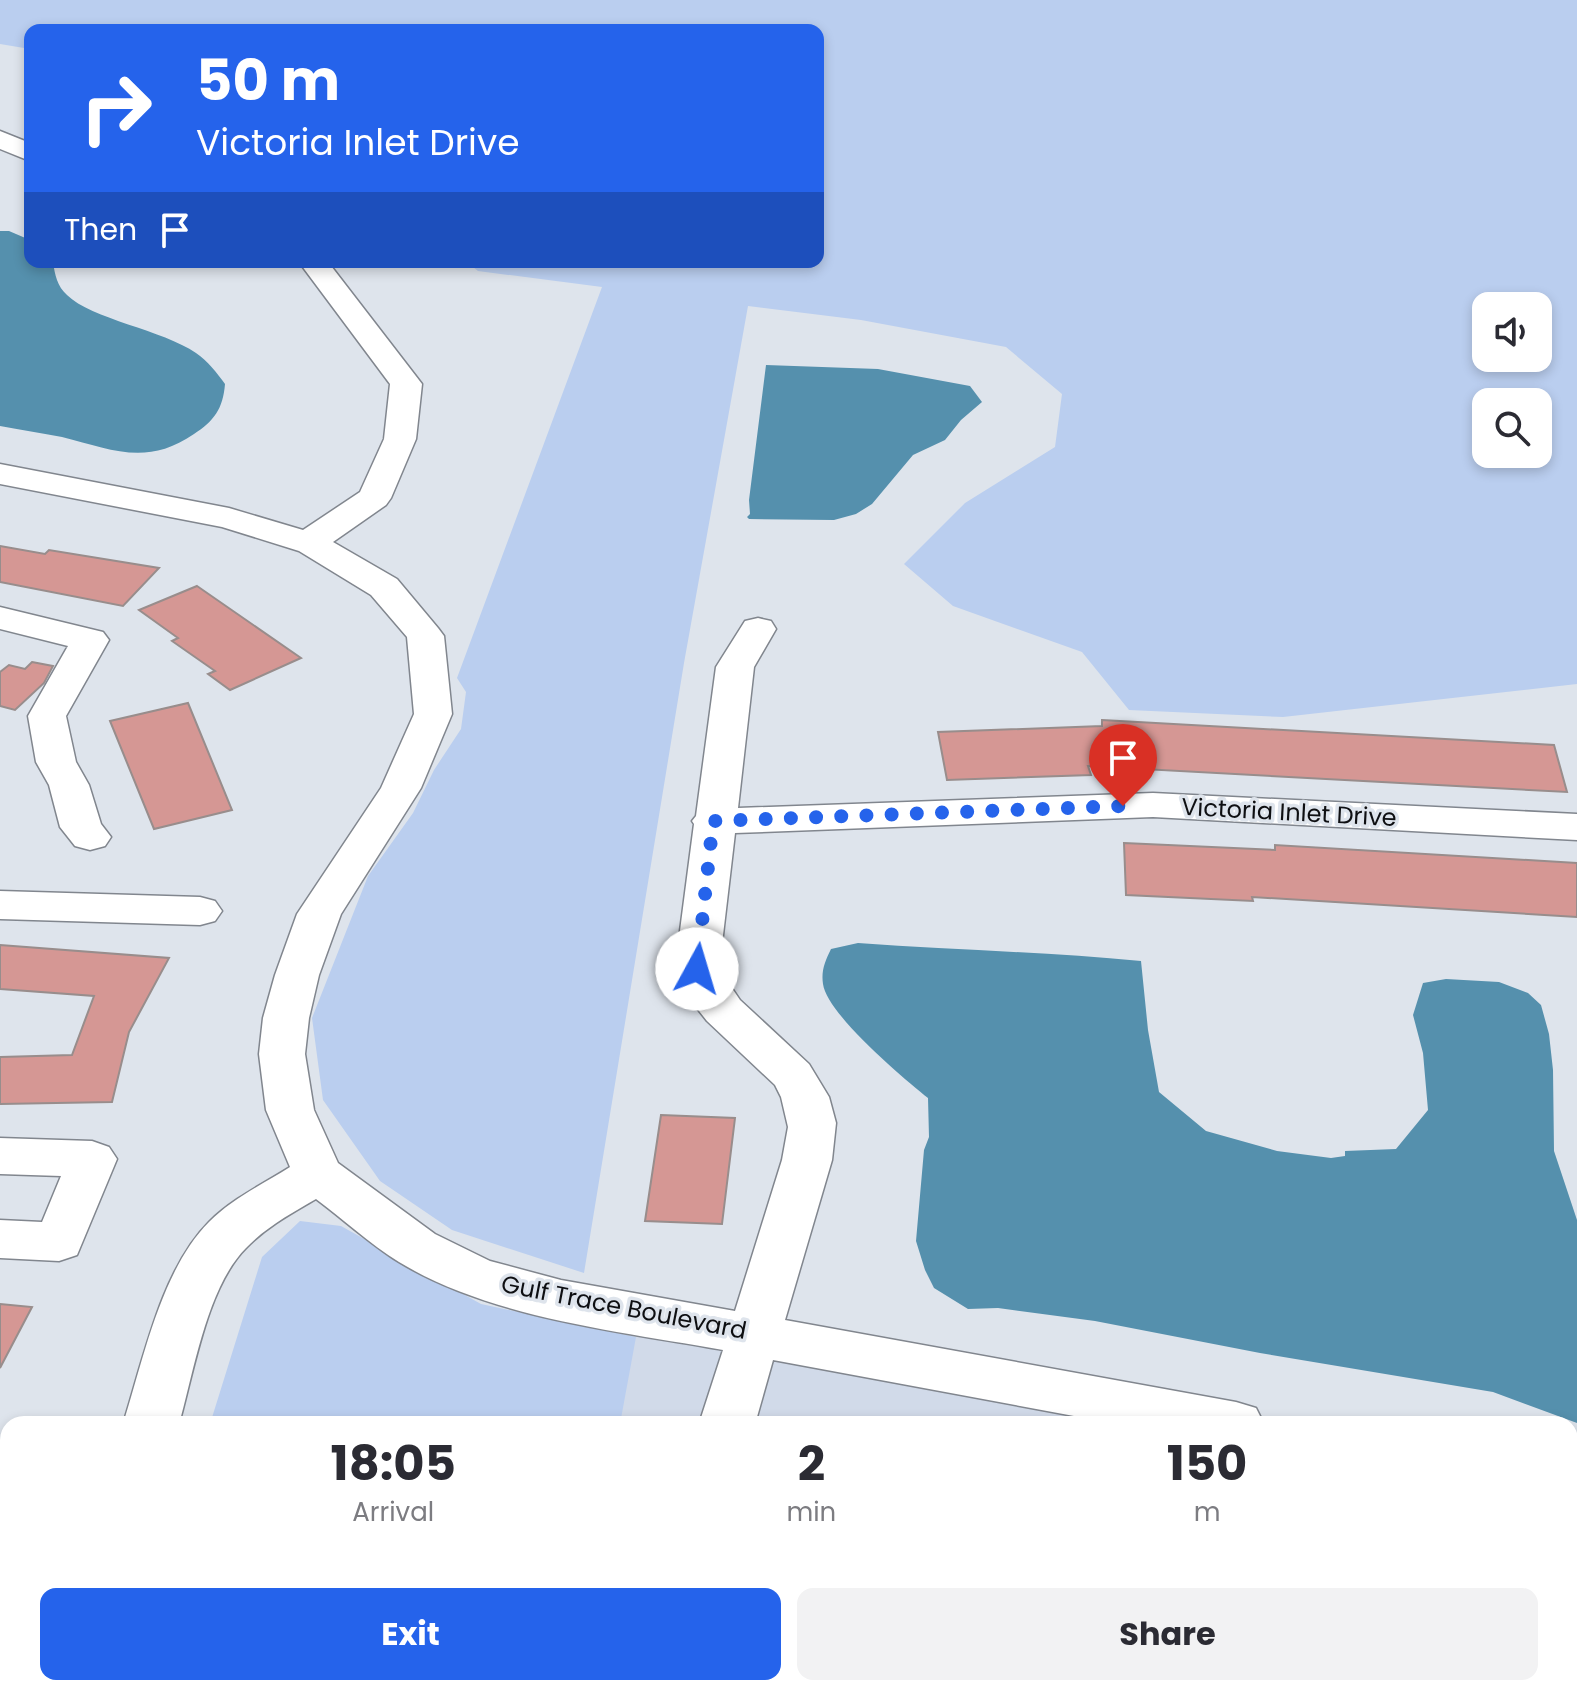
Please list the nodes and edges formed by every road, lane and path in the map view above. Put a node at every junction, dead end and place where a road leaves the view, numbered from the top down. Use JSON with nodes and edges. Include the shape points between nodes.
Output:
{"nodes":[{"id":1,"x":0,"y":139,"type":"edge"},
{"id":2,"x":24,"y":150,"type":"edge"},
{"id":3,"x":318,"y":268,"type":"edge"},
{"id":4,"x":0,"y":474,"type":"edge"},
{"id":5,"x":308,"y":543,"type":"junction"},
{"id":6,"x":0,"y":618,"type":"edge"},
{"id":7,"x":758,"y":629,"type":"dead end"},
{"id":8,"x":713,"y":821,"type":"junction"},
{"id":9,"x":1577,"y":827,"type":"edge"},
{"id":10,"x":90,"y":837,"type":"dead end"},
{"id":11,"x":0,"y":905,"type":"edge"},
{"id":12,"x":200,"y":911,"type":"dead end"},
{"id":13,"x":0,"y":1156,"type":"edge"},
{"id":14,"x":318,"y":1174,"type":"junction"},
{"id":15,"x":0,"y":1239,"type":"edge"},
{"id":16,"x":755,"y":1333,"type":"junction"},
{"id":17,"x":154,"y":1416,"type":"edge"},
{"id":18,"x":729,"y":1416,"type":"edge"},
{"id":19,"x":1194,"y":1416,"type":"edge"}],
"edges":[{"from":1,"to":2,"type":"street"},
{"from":3,"to":5,"type":"street","via":[[406,384],[400,439],[374,498]]},
{"from":4,"to":5,"type":"street","name":"Gulf Trace Boulevard","via":[[229,518]]},
{"from":5,"to":14,"type":"street","name":"Gulf Trace Boulevard","via":[[384,587],[425,636],[433,714],[401,788],[319,914],[286,1018],[282,1054],[290,1110]]},
{"from":6,"to":10,"type":"street","via":[[90,640],[47,716],[56,762],[81,827]]},
{"from":7,"to":8,"type":"street","via":[[735,667]]},
{"from":8,"to":9,"type":"street","name":"Victoria Inlet Drive","via":[[1153,805]]},
{"from":8,"to":16,"type":"street","via":[[697,969],[703,988],[722,1011],[783,1060],[802,1090],[813,1125]]},
{"from":11,"to":12,"type":"street"},
{"from":13,"to":15,"type":"street","via":[[92,1159],[59,1242]]},
{"from":14,"to":16,"type":"street","name":"Gulf Trace Boulevard","via":[[417,1248],[476,1277],[561,1300]]},
{"from":14,"to":17,"type":"street","via":[[239,1224],[211,1252]]},
{"from":16,"to":18,"type":"street"},
{"from":16,"to":19,"type":"street","name":"Gulf Trace Boulevard"}]}
